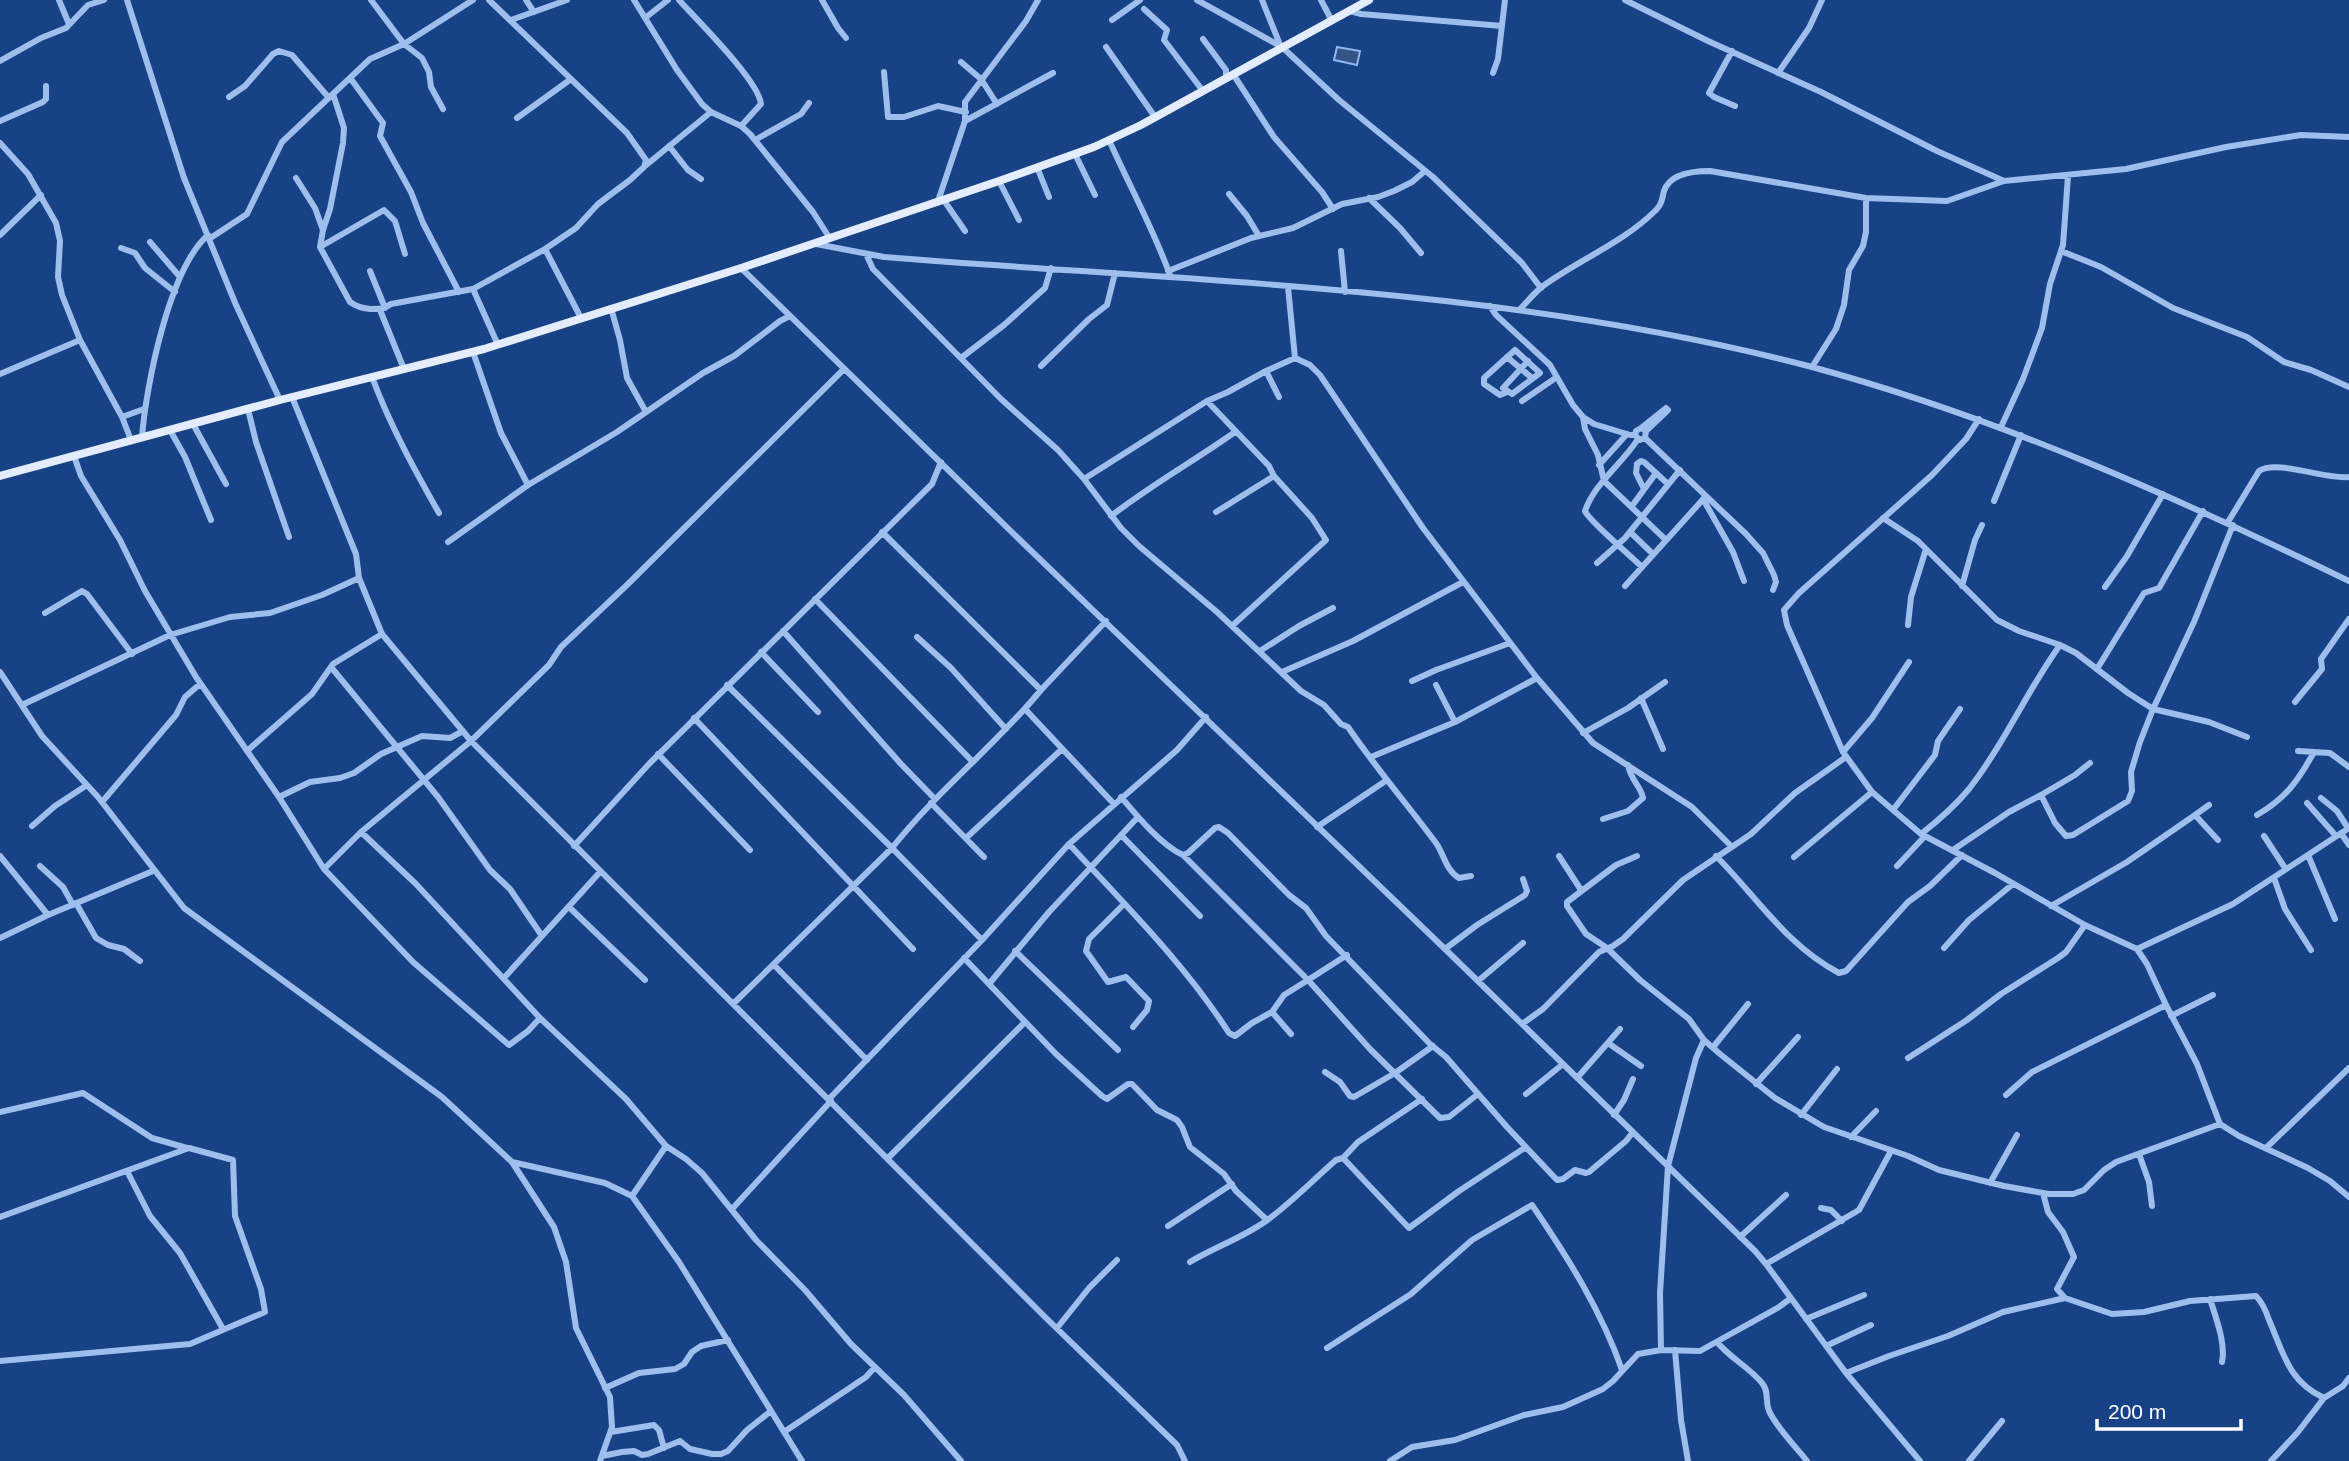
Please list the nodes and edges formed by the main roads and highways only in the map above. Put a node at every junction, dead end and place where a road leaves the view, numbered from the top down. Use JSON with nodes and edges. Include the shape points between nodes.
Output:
{"nodes":[{"id":1,"x":1369,"y":0,"type":"edge"},
{"id":2,"x":0,"y":476,"type":"edge"}],
"edges":[{"from":1,"to":2,"type":"main road","via":[[1155,117],[1075,154],[999,181],[498,345]]}]}
